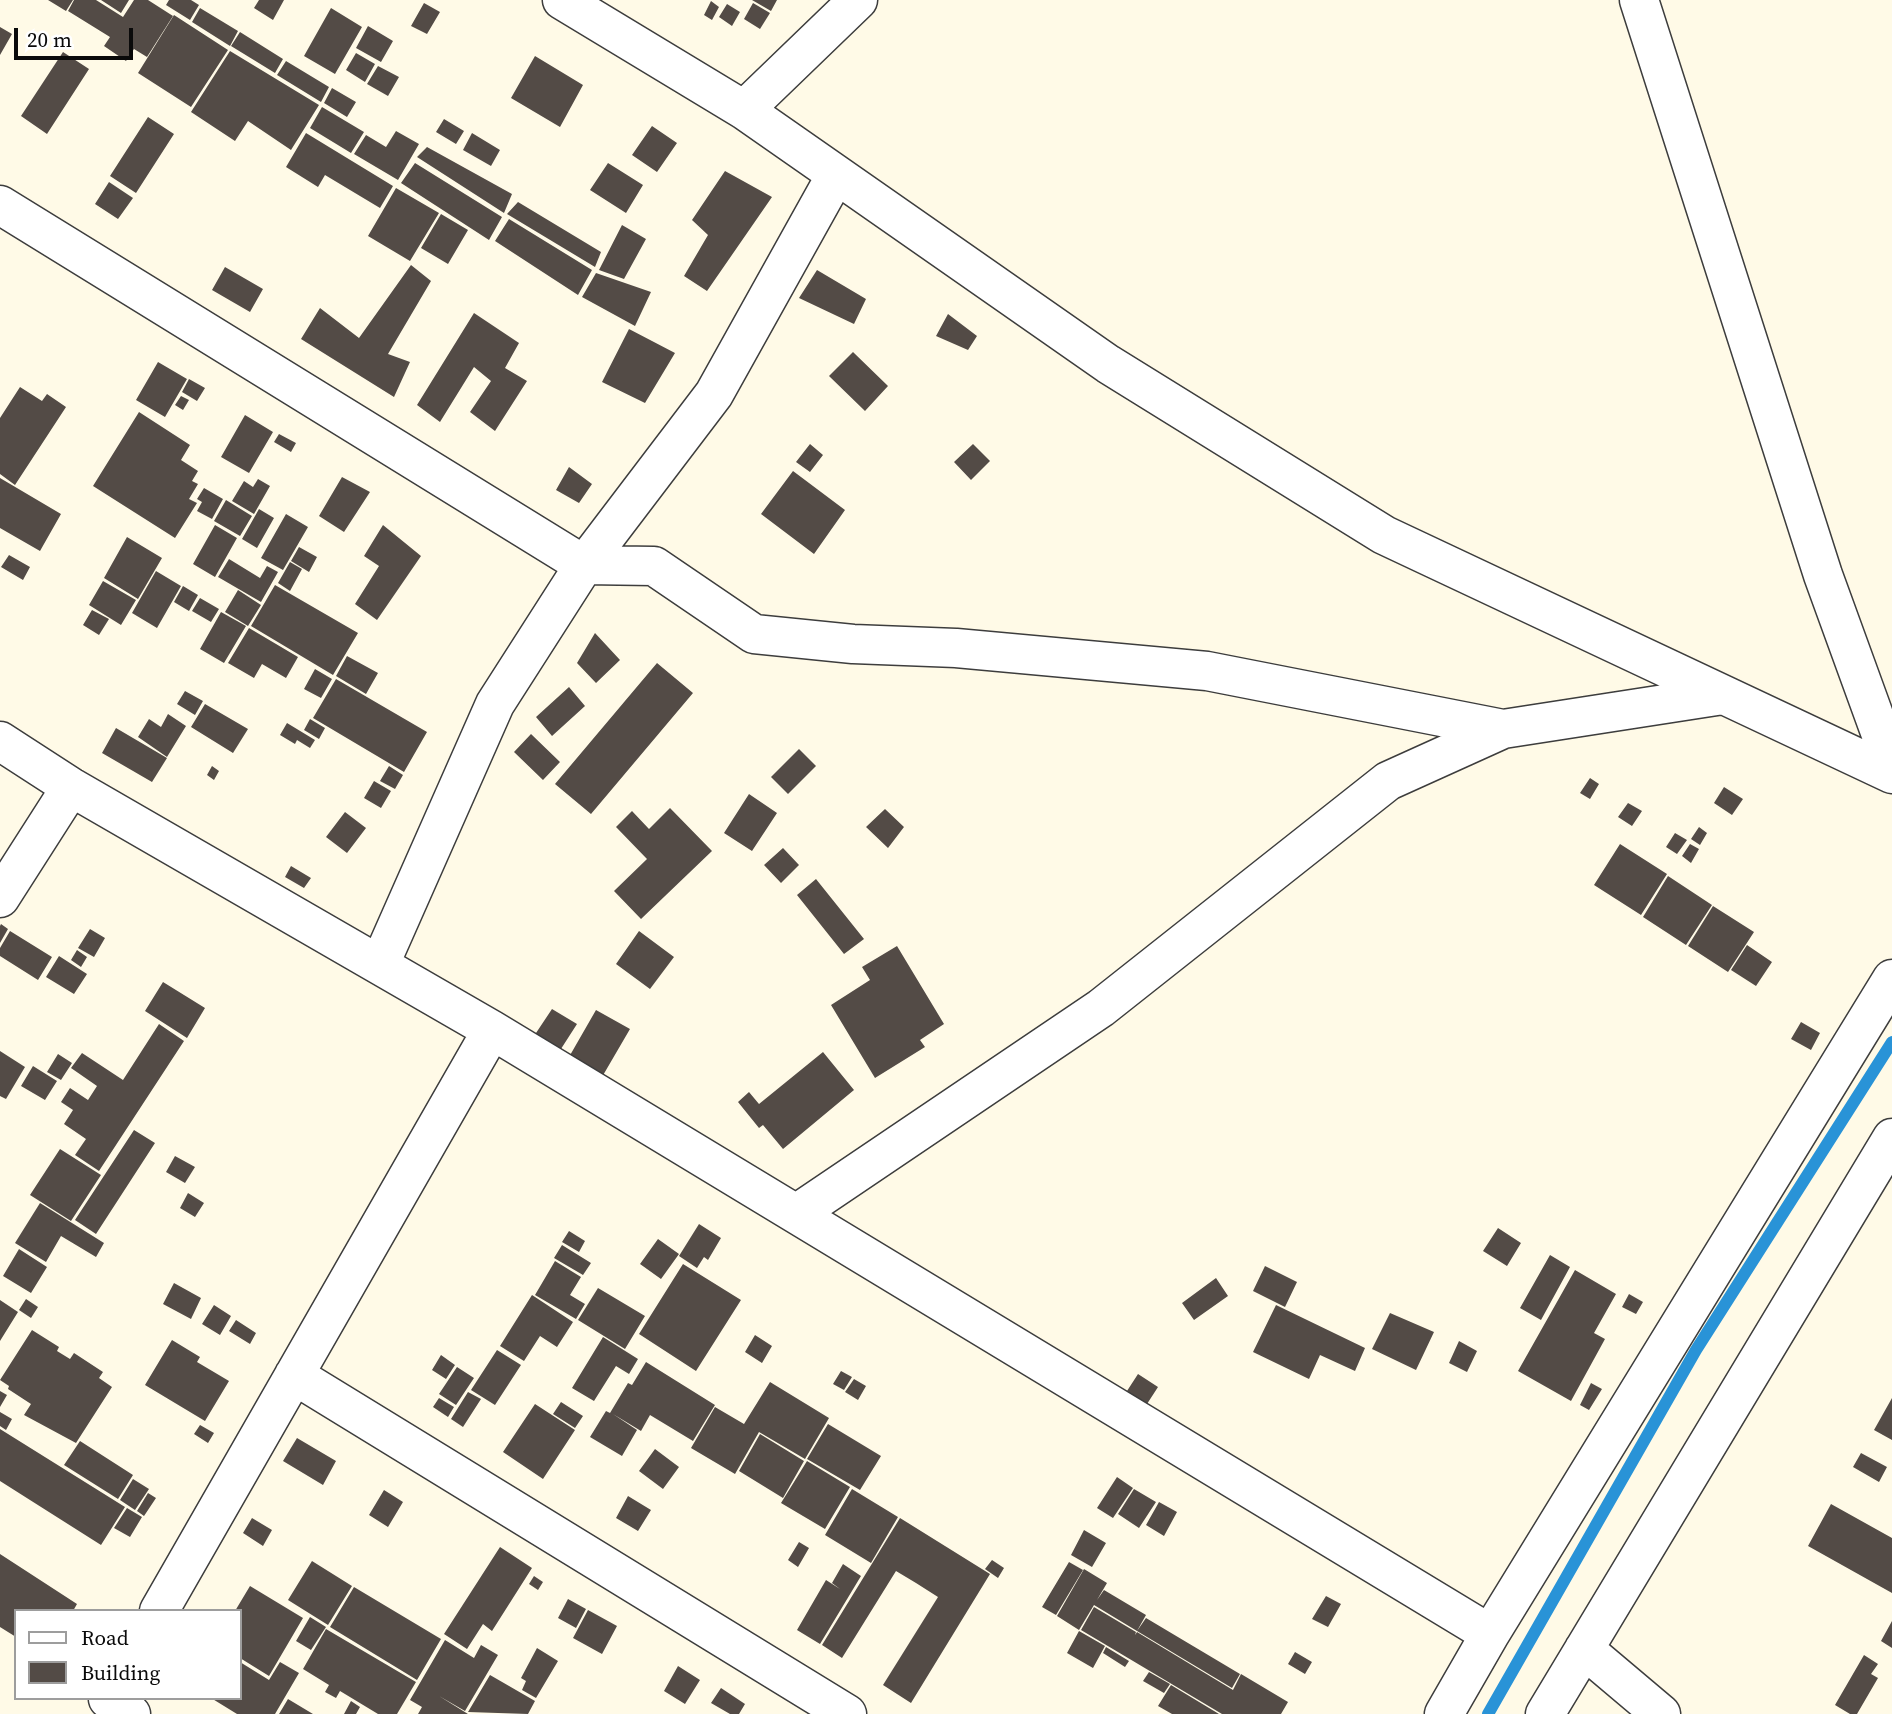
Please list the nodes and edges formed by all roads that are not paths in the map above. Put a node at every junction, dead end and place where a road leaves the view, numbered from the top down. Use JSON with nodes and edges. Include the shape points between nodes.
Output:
{"nodes":[{"id":1,"x":562,"y":0,"type":"edge"},
{"id":2,"x":858,"y":0,"type":"edge"},
{"id":3,"x":1639,"y":0,"type":"edge"},
{"id":4,"x":744,"y":110,"type":"junction"},
{"id":5,"x":836,"y":175,"type":"junction"},
{"id":6,"x":0,"y":205,"type":"edge"},
{"id":7,"x":584,"y":565,"type":"junction"},
{"id":8,"x":1723,"y":695,"type":"junction"},
{"id":9,"x":1503,"y":729,"type":"junction"},
{"id":10,"x":0,"y":741,"type":"edge"},
{"id":11,"x":1892,"y":765,"type":"edge"},
{"id":12,"x":1892,"y":774,"type":"edge"},
{"id":13,"x":71,"y":787,"type":"junction"},
{"id":14,"x":0,"y":898,"type":"edge"},
{"id":15,"x":380,"y":964,"type":"junction"},
{"id":16,"x":1892,"y":979,"type":"edge"},
{"id":17,"x":492,"y":1030,"type":"junction"},
{"id":18,"x":1892,"y":1138,"type":"edge"},
{"id":19,"x":796,"y":1214,"type":"junction"},
{"id":20,"x":294,"y":1375,"type":"junction"},
{"id":21,"x":160,"y":1609,"type":"edge"},
{"id":22,"x":1490,"y":1634,"type":"junction"},
{"id":23,"x":1584,"y":1649,"type":"junction"},
{"id":24,"x":847,"y":1714,"type":"edge"},
{"id":25,"x":1444,"y":1714,"type":"edge"},
{"id":26,"x":1545,"y":1714,"type":"edge"},
{"id":27,"x":1661,"y":1714,"type":"edge"}],
"edges":[{"from":1,"to":4,"type":"street"},
{"from":2,"to":4,"type":"street"},
{"from":3,"to":11,"type":"street","via":[[1824,575]]},
{"from":4,"to":5,"type":"street"},
{"from":5,"to":7,"type":"street","via":[[714,394]]},
{"from":5,"to":8,"type":"street","via":[[1108,364],[1384,535]]},
{"from":6,"to":7,"type":"street"},
{"from":7,"to":9,"type":"street","via":[[653,566],[754,634],[1207,671]]},
{"from":7,"to":15,"type":"street","via":[[495,704]]},
{"from":8,"to":9,"type":"street"},
{"from":8,"to":12,"type":"street"},
{"from":9,"to":19,"type":"street","via":[[1388,781],[1101,1008]]},
{"from":10,"to":13,"type":"street"},
{"from":13,"to":14,"type":"street"},
{"from":13,"to":15,"type":"street"},
{"from":15,"to":17,"type":"street"},
{"from":16,"to":22,"type":"street"},
{"from":17,"to":19,"type":"street"},
{"from":17,"to":20,"type":"street"},
{"from":18,"to":23,"type":"street"},
{"from":19,"to":22,"type":"street"},
{"from":20,"to":21,"type":"street"},
{"from":20,"to":24,"type":"street"},
{"from":22,"to":25,"type":"street"},
{"from":23,"to":26,"type":"street"},
{"from":23,"to":27,"type":"street"}]}
